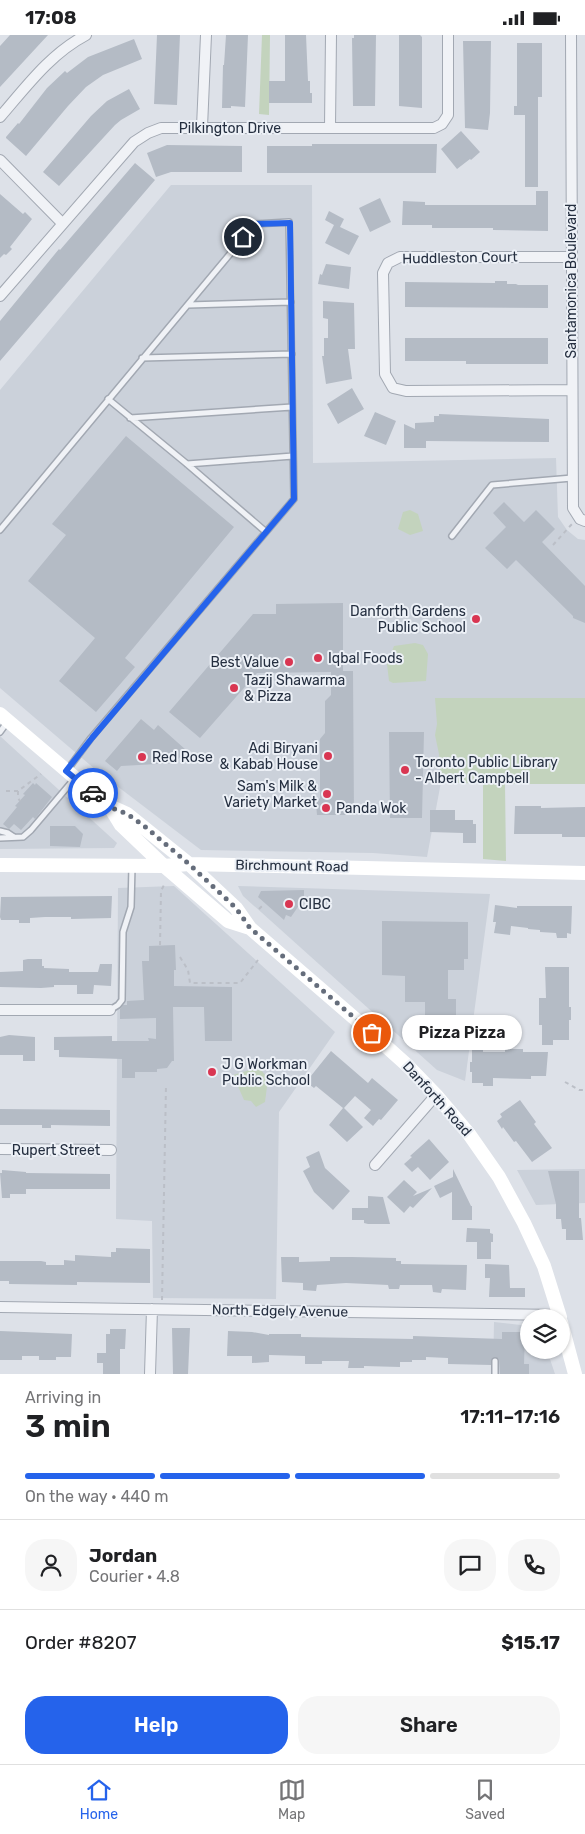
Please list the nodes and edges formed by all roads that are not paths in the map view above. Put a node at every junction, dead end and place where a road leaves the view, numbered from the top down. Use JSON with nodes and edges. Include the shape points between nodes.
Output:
{"nodes":[{"id":1,"x":86,"y":35,"type":"edge"},
{"id":2,"x":206,"y":35,"type":"edge"},
{"id":3,"x":331,"y":35,"type":"edge"},
{"id":4,"x":448,"y":35,"type":"edge"},
{"id":5,"x":571,"y":35,"type":"edge"},
{"id":6,"x":0,"y":117,"type":"edge"},
{"id":7,"x":202,"y":127,"type":"junction"},
{"id":8,"x":330,"y":127,"type":"junction"},
{"id":9,"x":0,"y":160,"type":"edge"},
{"id":10,"x":62,"y":223,"type":"junction"},
{"id":11,"x":571,"y":257,"type":"junction"},
{"id":12,"x":0,"y":296,"type":"edge"},
{"id":13,"x":291,"y":302,"type":"junction"},
{"id":14,"x":188,"y":305,"type":"junction"},
{"id":15,"x":292,"y":354,"type":"junction"},
{"id":16,"x":142,"y":358,"type":"junction"},
{"id":17,"x":572,"y":390,"type":"junction"},
{"id":18,"x":108,"y":399,"type":"junction"},
{"id":19,"x":292,"y":407,"type":"junction"},
{"id":20,"x":130,"y":418,"type":"junction"},
{"id":21,"x":293,"y":456,"type":"junction"},
{"id":22,"x":186,"y":464,"type":"junction"},
{"id":23,"x":573,"y":478,"type":"junction"},
{"id":24,"x":582,"y":519,"type":"edge"},
{"id":25,"x":0,"y":530,"type":"edge"},
{"id":26,"x":266,"y":532,"type":"junction"},
{"id":27,"x":452,"y":535,"type":"dead end"},
{"id":28,"x":3,"y":722,"type":"edge"},
{"id":29,"x":71,"y":775,"type":"junction"},
{"id":30,"x":110,"y":807,"type":"junction"},
{"id":31,"x":0,"y":831,"type":"edge"},
{"id":32,"x":14,"y":837,"type":"junction"},
{"id":33,"x":0,"y":838,"type":"edge"},
{"id":34,"x":189,"y":864,"type":"junction"},
{"id":35,"x":0,"y":865,"type":"edge"},
{"id":36,"x":132,"y":866,"type":"junction"},
{"id":37,"x":164,"y":866,"type":"junction"},
{"id":38,"x":585,"y":873,"type":"edge"},
{"id":39,"x":250,"y":928,"type":"junction"},
{"id":40,"x":0,"y":1010,"type":"edge"},
{"id":41,"x":110,"y":1010,"type":"joint"},
{"id":42,"x":436,"y":1095,"type":"junction"},
{"id":43,"x":0,"y":1149,"type":"edge"},
{"id":44,"x":111,"y":1150,"type":"dead end"},
{"id":45,"x":375,"y":1165,"type":"dead end"},
{"id":46,"x":0,"y":1307,"type":"edge"},
{"id":47,"x":152,"y":1309,"type":"junction"},
{"id":48,"x":557,"y":1309,"type":"edge"},
{"id":49,"x":520,"y":1317,"type":"edge"},
{"id":50,"x":570,"y":1355,"type":"edge"},
{"id":51,"x":495,"y":1361,"type":"dead end"},
{"id":52,"x":150,"y":1374,"type":"edge"},
{"id":53,"x":495,"y":1374,"type":"edge"},
{"id":54,"x":575,"y":1374,"type":"edge"}],
"edges":[{"from":1,"to":6,"type":"street","via":[[48,62]]},
{"from":2,"to":7,"type":"street"},
{"from":3,"to":8,"type":"street"},
{"from":4,"to":8,"type":"street","name":"Pilkington Drive","via":[[448,115],[442,124],[434,128]]},
{"from":5,"to":11,"type":"street","name":"Santamonica Boulevard"},
{"from":7,"to":8,"type":"street","name":"Pilkington Drive"},
{"from":7,"to":10,"type":"street","name":"Pilkington Drive","via":[[161,128],[134,142]]},
{"from":9,"to":10,"type":"street"},
{"from":10,"to":12,"type":"street","name":"Pilkington Drive"},
{"from":11,"to":17,"type":"street","name":"Santamonica Boulevard"},
{"from":11,"to":17,"type":"street","name":"Huddleston Court","via":[[400,257],[388,263],[383,273],[385,374],[393,388],[406,391]]},
{"from":13,"to":14,"type":"lane"},
{"from":13,"to":14,"type":"lane","via":[[290,223],[254,224]]},
{"from":13,"to":15,"type":"lane"},
{"from":14,"to":16,"type":"lane"},
{"from":15,"to":16,"type":"lane"},
{"from":15,"to":19,"type":"lane"},
{"from":16,"to":18,"type":"lane"},
{"from":17,"to":23,"type":"street","name":"Santamonica Boulevard"},
{"from":18,"to":20,"type":"lane"},
{"from":18,"to":25,"type":"lane"},
{"from":19,"to":20,"type":"lane"},
{"from":19,"to":21,"type":"lane"},
{"from":20,"to":22,"type":"lane"},
{"from":21,"to":22,"type":"lane"},
{"from":21,"to":26,"type":"lane","via":[[294,499]]},
{"from":22,"to":26,"type":"lane"},
{"from":23,"to":24,"type":"street","name":"Santamonica Boulevard","via":[[573,508]]},
{"from":23,"to":27,"type":"lane","via":[[492,485]]},
{"from":26,"to":29,"type":"lane","via":[[92,738]]},
{"from":28,"to":29,"type":"main road","name":"Danforth Road"},
{"from":29,"to":30,"type":"main road","name":"Danforth Road"},
{"from":29,"to":32,"type":"lane","via":[[31,830],[23,837]]},
{"from":30,"to":34,"type":"main road","name":"Danforth Road","via":[[127,814]]},
{"from":30,"to":37,"type":"main road","name":"Danforth Road","via":[[121,825]]},
{"from":31,"to":32,"type":"lane"},
{"from":32,"to":33,"type":"lane"},
{"from":34,"to":37,"type":"main road","name":"Birchmount Road"},
{"from":34,"to":38,"type":"main road","name":"Birchmount Road"},
{"from":34,"to":39,"type":"main road","name":"Danforth Road","via":[[236,908]]},
{"from":35,"to":36,"type":"main road","name":"Birchmount Road"},
{"from":36,"to":37,"type":"main road","name":"Birchmount Road"},
{"from":36,"to":41,"type":"lane","via":[[131,907],[123,932],[122,1000]]},
{"from":37,"to":39,"type":"main road","name":"Danforth Road","via":[[228,921]]},
{"from":39,"to":42,"type":"main road","name":"Danforth Road","via":[[408,1066]]},
{"from":40,"to":41,"type":"street"},
{"from":42,"to":45,"type":"street"},
{"from":42,"to":48,"type":"main road","name":"Danforth Road","via":[[469,1134],[503,1185],[544,1266]]},
{"from":43,"to":44,"type":"street","name":"Rupert Street"},
{"from":46,"to":47,"type":"street","name":"North Edgely Avenue"},
{"from":47,"to":49,"type":"street","name":"North Edgely Avenue"},
{"from":47,"to":52,"type":"street"},
{"from":50,"to":54,"type":"main road","name":"Danforth Road"},
{"from":51,"to":53,"type":"lane"}]}
